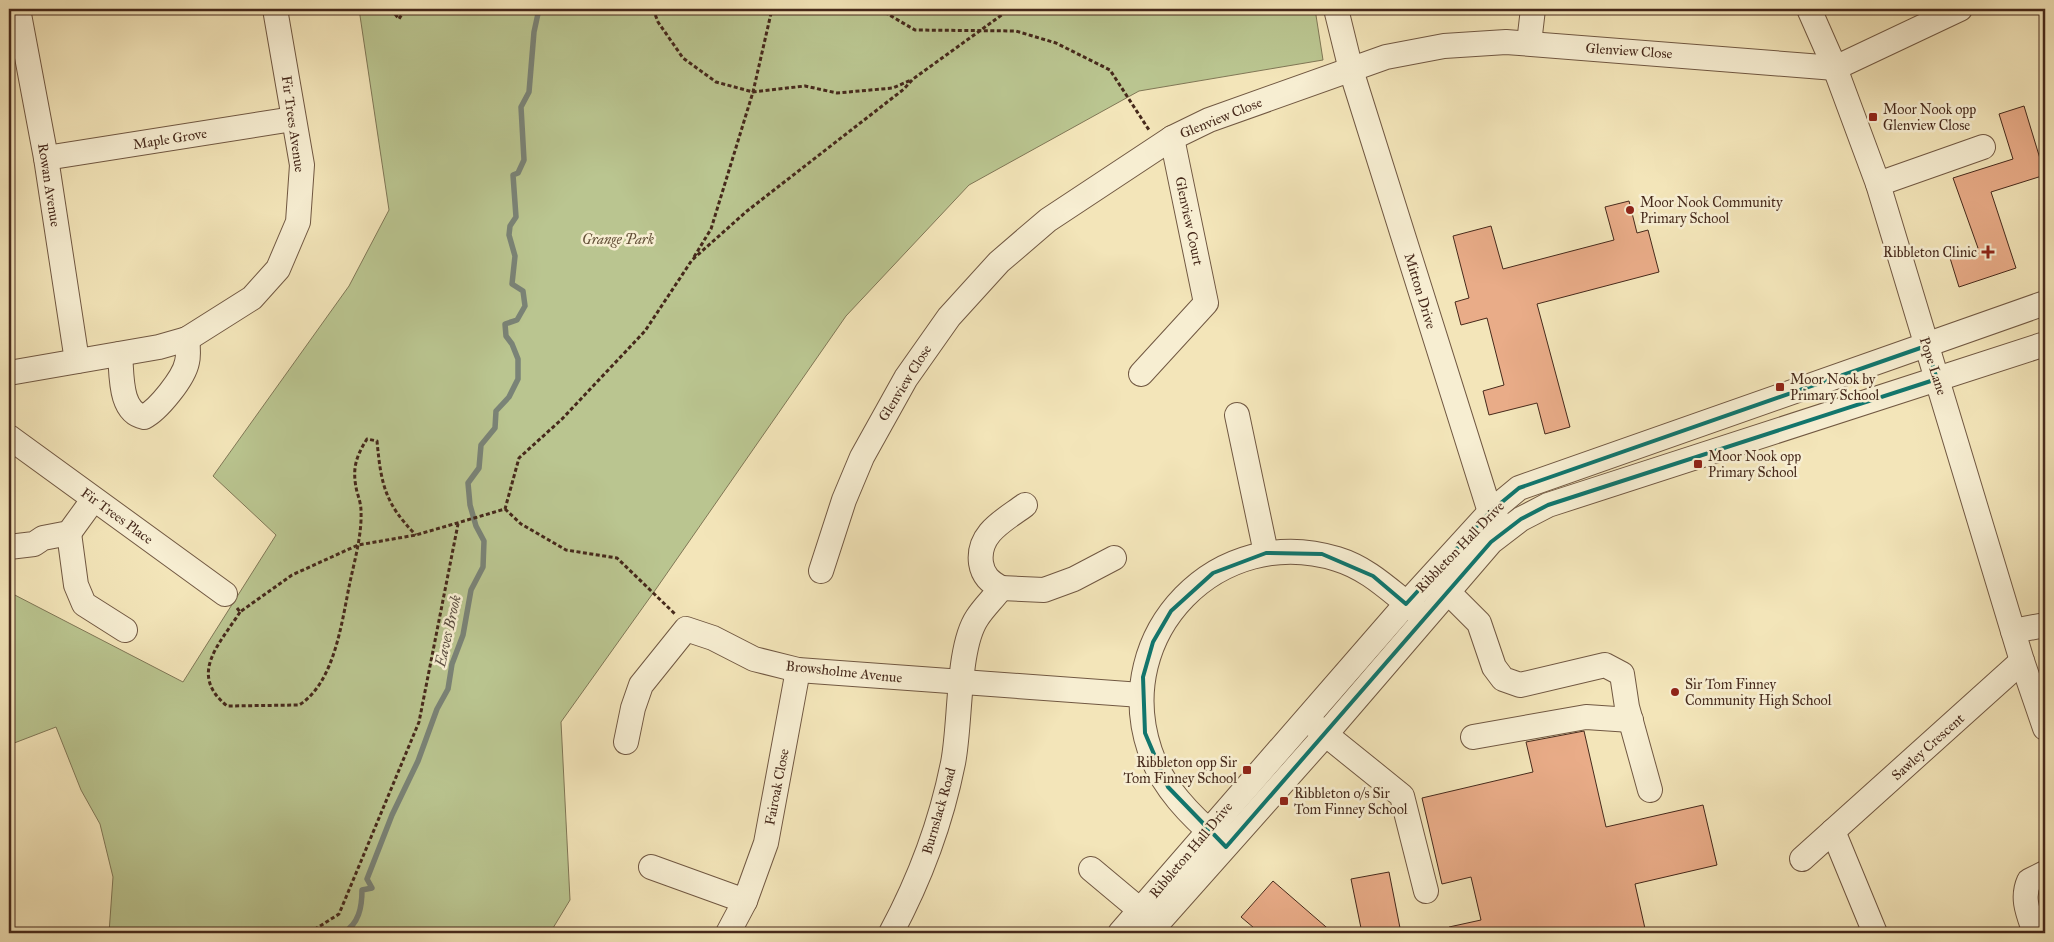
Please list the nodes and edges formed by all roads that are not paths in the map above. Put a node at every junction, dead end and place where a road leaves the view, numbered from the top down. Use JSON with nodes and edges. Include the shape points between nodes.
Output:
{"nodes":[{"id":1,"x":18,"y":9,"type":"edge"},
{"id":2,"x":275,"y":9,"type":"edge"},
{"id":3,"x":1336,"y":9,"type":"edge"},
{"id":4,"x":1533,"y":9,"type":"edge"},
{"id":5,"x":1809,"y":9,"type":"edge"},
{"id":6,"x":1960,"y":9,"type":"edge"},
{"id":7,"x":1529,"y":43,"type":"junction"},
{"id":8,"x":1835,"y":68,"type":"junction"},
{"id":9,"x":1351,"y":70,"type":"junction"},
{"id":10,"x":294,"y":119,"type":"junction"},
{"id":11,"x":1165,"y":142,"type":"junction"},
{"id":12,"x":1983,"y":147,"type":"dead end"},
{"id":13,"x":46,"y":158,"type":"junction"},
{"id":14,"x":1878,"y":184,"type":"junction"},
{"id":15,"x":2045,"y":303,"type":"edge"},
{"id":16,"x":187,"y":339,"type":"junction"},
{"id":17,"x":2045,"y":344,"type":"edge"},
{"id":18,"x":1926,"y":346,"type":"junction"},
{"id":19,"x":120,"y":354,"type":"junction"},
{"id":20,"x":77,"y":361,"type":"junction"},
{"id":21,"x":9,"y":373,"type":"edge"},
{"id":22,"x":1141,"y":374,"type":"dead end"},
{"id":23,"x":1937,"y":378,"type":"junction"},
{"id":24,"x":1237,"y":415,"type":"dead end"},
{"id":25,"x":9,"y":437,"type":"edge"},
{"id":26,"x":93,"y":500,"type":"junction"},
{"id":27,"x":1025,"y":505,"type":"dead end"},
{"id":28,"x":1490,"y":512,"type":"junction"},
{"id":29,"x":1506,"y":530,"type":"junction"},
{"id":30,"x":69,"y":534,"type":"junction"},
{"id":31,"x":9,"y":547,"type":"edge"},
{"id":32,"x":1266,"y":553,"type":"junction"},
{"id":33,"x":1114,"y":558,"type":"dead end"},
{"id":34,"x":821,"y":571,"type":"dead end"},
{"id":35,"x":1002,"y":588,"type":"junction"},
{"id":36,"x":1448,"y":592,"type":"junction"},
{"id":37,"x":233,"y":603,"type":"road end"},
{"id":38,"x":1415,"y":611,"type":"junction"},
{"id":39,"x":2045,"y":626,"type":"edge"},
{"id":40,"x":125,"y":630,"type":"dead end"},
{"id":41,"x":2013,"y":632,"type":"junction"},
{"id":42,"x":2022,"y":661,"type":"junction"},
{"id":43,"x":798,"y":670,"type":"junction"},
{"id":44,"x":962,"y":683,"type":"junction"},
{"id":45,"x":1141,"y":695,"type":"junction"},
{"id":46,"x":1305,"y":718,"type":"junction"},
{"id":47,"x":1631,"y":720,"type":"junction"},
{"id":48,"x":2045,"y":728,"type":"edge"},
{"id":49,"x":1325,"y":735,"type":"junction"},
{"id":50,"x":1473,"y":737,"type":"dead end"},
{"id":51,"x":626,"y":742,"type":"dead end"},
{"id":52,"x":1650,"y":790,"type":"dead end"},
{"id":53,"x":1208,"y":830,"type":"junction"},
{"id":54,"x":1833,"y":831,"type":"junction"},
{"id":55,"x":1226,"y":847,"type":"junction"},
{"id":56,"x":1802,"y":859,"type":"dead end"},
{"id":57,"x":651,"y":867,"type":"dead end"},
{"id":58,"x":1091,"y":869,"type":"dead end"},
{"id":59,"x":2045,"y":873,"type":"edge"},
{"id":60,"x":1426,"y":891,"type":"dead end"},
{"id":61,"x":745,"y":901,"type":"junction"},
{"id":62,"x":1140,"y":910,"type":"junction"},
{"id":63,"x":728,"y":933,"type":"edge"},
{"id":64,"x":891,"y":933,"type":"edge"},
{"id":65,"x":1120,"y":933,"type":"edge"},
{"id":66,"x":1149,"y":933,"type":"edge"},
{"id":67,"x":1875,"y":933,"type":"edge"},
{"id":68,"x":2035,"y":933,"type":"edge"}],
"edges":[{"from":1,"to":13,"type":"street","name":"Rowan Avenue"},
{"from":2,"to":10,"type":"street","name":"Fir Trees Avenue"},
{"from":3,"to":9,"type":"street","name":"Mitton Drive"},
{"from":4,"to":7,"type":"street"},
{"from":5,"to":8,"type":"street","name":"Pope Lane"},
{"from":6,"to":8,"type":"street"},
{"from":7,"to":8,"type":"street","name":"Glenview Close"},
{"from":7,"to":9,"type":"street","name":"Glenview Close","via":[[1444,46],[1386,57]]},
{"from":8,"to":14,"type":"street","name":"Pope Lane"},
{"from":9,"to":11,"type":"street","name":"Glenview Close","via":[[1209,120]]},
{"from":9,"to":28,"type":"street","name":"Mitton Drive"},
{"from":10,"to":13,"type":"street","name":"Maple Grove"},
{"from":10,"to":16,"type":"street","name":"Fir Trees Avenue","via":[[302,165],[298,222],[278,270],[252,298]]},
{"from":11,"to":22,"type":"street","name":"Glenview Court","via":[[1206,303]]},
{"from":11,"to":34,"type":"street","name":"Glenview Close","via":[[1074,200],[1042,225],[999,262],[949,317],[906,378],[862,457]]},
{"from":12,"to":14,"type":"street"},
{"from":13,"to":20,"type":"street","name":"Rowan Avenue"},
{"from":14,"to":18,"type":"street","name":"Pope Lane"},
{"from":15,"to":18,"type":"street","name":"Ribbleton Hall Drive"},
{"from":16,"to":19,"type":"street","name":"Fir Trees Avenue"},
{"from":16,"to":19,"type":"street","via":[[189,352],[181,378],[151,414],[144,417],[130,411],[126,403]]},
{"from":17,"to":23,"type":"street","name":"Ribbleton Hall Drive"},
{"from":18,"to":23,"type":"street","name":"Pope Lane"},
{"from":18,"to":28,"type":"street","name":"Ribbleton Hall Drive","via":[[1519,488]]},
{"from":19,"to":20,"type":"street","name":"Fir Trees Avenue"},
{"from":20,"to":21,"type":"street","name":"Fir Trees Avenue"},
{"from":23,"to":29,"type":"street","name":"Ribbleton Hall Drive","via":[[1548,505]]},
{"from":23,"to":41,"type":"street","name":"Pope Lane"},
{"from":24,"to":32,"type":"street"},
{"from":25,"to":26,"type":"street","name":"Fir Trees Place"},
{"from":26,"to":30,"type":"street"},
{"from":26,"to":37,"type":"street","name":"Fir Trees Place"},
{"from":27,"to":35,"type":"street","via":[[994,528],[982,547],[980,556],[984,575]]},
{"from":28,"to":29,"type":"street"},
{"from":28,"to":38,"type":"street","name":"Ribbleton Hall Drive"},
{"from":29,"to":36,"type":"street","name":"Ribbleton Hall Drive","via":[[1490,542]]},
{"from":30,"to":31,"type":"street"},
{"from":30,"to":40,"type":"street","via":[[76,585],[84,604]]},
{"from":32,"to":38,"type":"street","via":[[1303,552],[1339,559],[1373,576]]},
{"from":32,"to":45,"type":"street","via":[[1212,573],[1182,598],[1153,642]]},
{"from":33,"to":35,"type":"street","via":[[1044,590]]},
{"from":35,"to":44,"type":"street","name":"Burnslack Road","via":[[976,619],[964,655]]},
{"from":36,"to":38,"type":"street","name":"Ribbleton Hall Drive"},
{"from":36,"to":47,"type":"street","via":[[1480,623],[1494,667],[1503,679],[1520,686],[1604,665],[1622,674]]},
{"from":38,"to":46,"type":"street","name":"Ribbleton Hall Drive"},
{"from":38,"to":49,"type":"street","name":"Ribbleton Hall Drive"},
{"from":39,"to":41,"type":"street"},
{"from":41,"to":42,"type":"street","name":"Pope Lane"},
{"from":42,"to":48,"type":"street","name":"Pope Lane"},
{"from":42,"to":54,"type":"street","name":"Sawley Crescent"},
{"from":43,"to":44,"type":"street","name":"Browsholme Avenue"},
{"from":43,"to":51,"type":"street","name":"Browsholme Avenue","via":[[754,660],[713,638],[686,629],[641,685]]},
{"from":43,"to":61,"type":"street","name":"Fairoak Close","via":[[766,842]]},
{"from":44,"to":45,"type":"street","name":"Browsholme Avenue"},
{"from":44,"to":64,"type":"street","name":"Burnslack Road","via":[[958,731],[945,798],[921,872]]},
{"from":45,"to":53,"type":"street","via":[[1145,733],[1158,770],[1180,802]]},
{"from":46,"to":49,"type":"street"},
{"from":46,"to":53,"type":"street","name":"Ribbleton Hall Drive"},
{"from":47,"to":50,"type":"street","via":[[1586,717]]},
{"from":47,"to":52,"type":"street"},
{"from":49,"to":55,"type":"street","name":"Ribbleton Hall Drive"},
{"from":49,"to":60,"type":"street","via":[[1402,796]]},
{"from":53,"to":55,"type":"street"},
{"from":53,"to":62,"type":"street","name":"Ribbleton Hall Drive"},
{"from":54,"to":56,"type":"street","name":"Sawley Crescent"},
{"from":54,"to":67,"type":"street"},
{"from":55,"to":66,"type":"street","name":"Ribbleton Hall Drive"},
{"from":57,"to":61,"type":"street"},
{"from":58,"to":62,"type":"street","name":"Ribbleton Hall Drive"},
{"from":59,"to":68,"type":"street","via":[[2028,881],[2025,890],[2024,900]]},
{"from":61,"to":63,"type":"street","name":"Fairoak Close"},
{"from":62,"to":65,"type":"street","name":"Ribbleton Hall Drive"}]}
